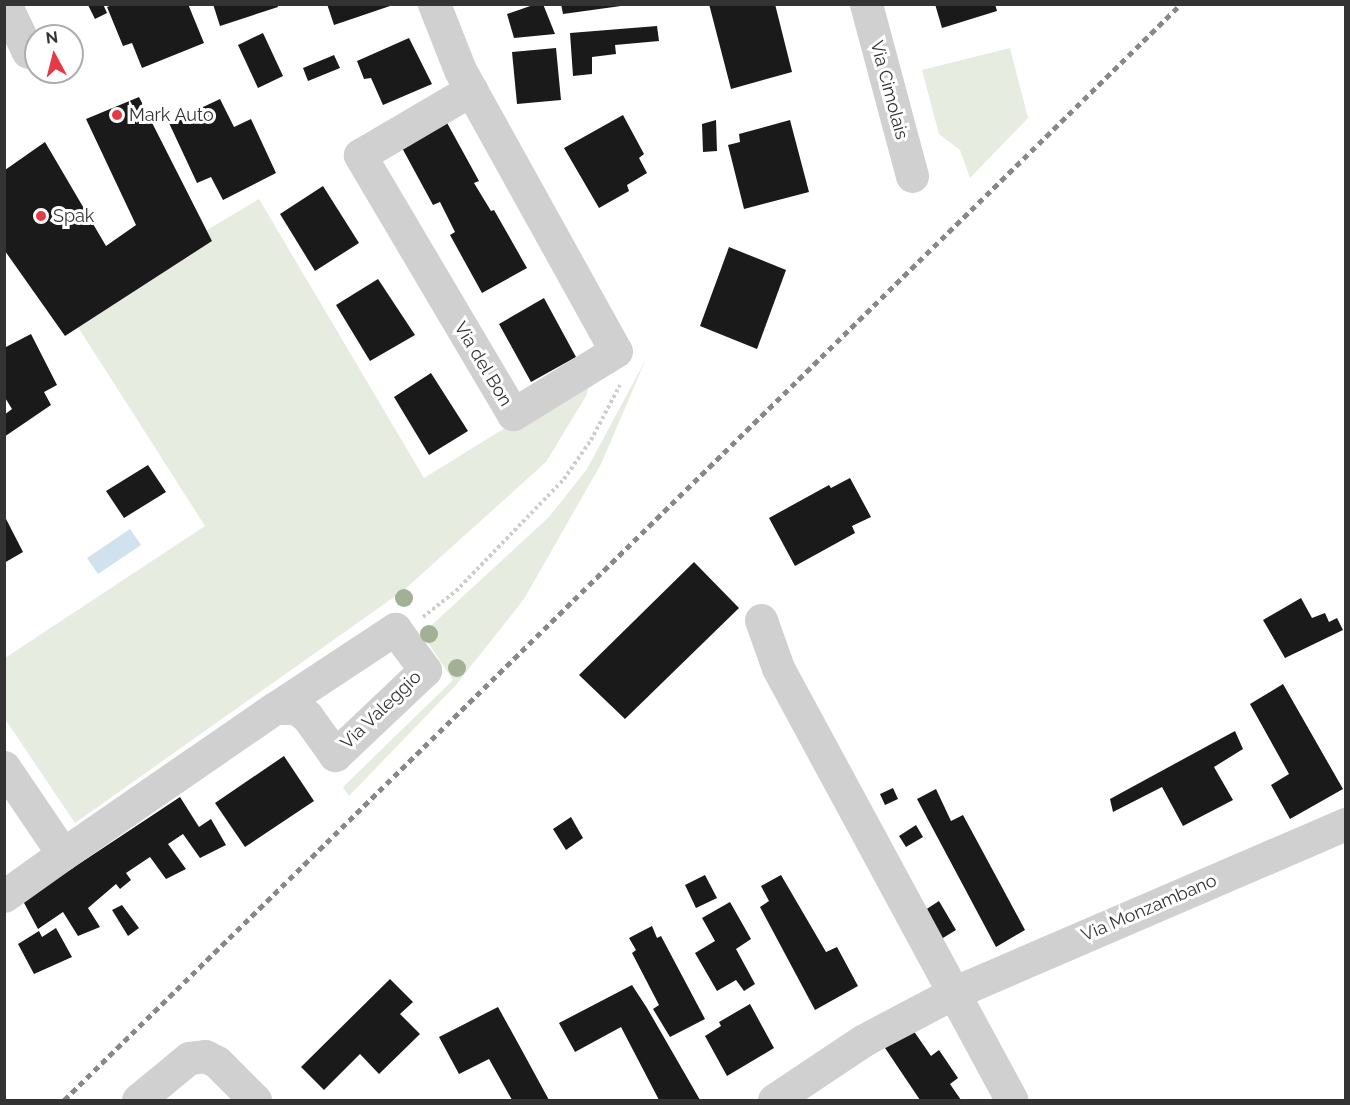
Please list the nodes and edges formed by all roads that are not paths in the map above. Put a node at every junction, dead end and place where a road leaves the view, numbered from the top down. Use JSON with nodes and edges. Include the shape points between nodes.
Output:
{"nodes":[{"id":1,"x":434,"y":4,"type":"edge"},
{"id":2,"x":866,"y":4,"type":"edge"},
{"id":3,"x":12,"y":10,"type":"edge"},
{"id":4,"x":24,"y":42,"type":"edge"},
{"id":5,"x":471,"y":90,"type":"junction"},
{"id":6,"x":912,"y":176,"type":"dead end"},
{"id":7,"x":761,"y":620,"type":"dead end"},
{"id":8,"x":275,"y":708,"type":"junction"},
{"id":9,"x":4,"y":767,"type":"edge"},
{"id":10,"x":1346,"y":824,"type":"edge"},
{"id":11,"x":63,"y":854,"type":"junction"},
{"id":12,"x":4,"y":896,"type":"edge"},
{"id":13,"x":953,"y":993,"type":"junction"},
{"id":14,"x":138,"y":1101,"type":"edge"},
{"id":15,"x":255,"y":1101,"type":"edge"},
{"id":16,"x":774,"y":1101,"type":"edge"},
{"id":17,"x":1012,"y":1101,"type":"edge"}],
"edges":[{"from":1,"to":5,"type":"street"},
{"from":2,"to":6,"type":"street","name":"Via Cimolais"},
{"from":3,"to":4,"type":"street"},
{"from":5,"to":5,"type":"street","name":"Via del Bon","via":[[616,351],[513,414],[360,155]]},
{"from":7,"to":13,"type":"street","via":[[778,668]]},
{"from":8,"to":8,"type":"street","name":"Via Valeggio","via":[[301,711],[334,754],[425,670],[395,629]]},
{"from":8,"to":11,"type":"street"},
{"from":9,"to":11,"type":"street"},
{"from":10,"to":13,"type":"street","name":"Via Monzambano"},
{"from":11,"to":12,"type":"street"},
{"from":13,"to":16,"type":"street","name":"Via Monzambano","via":[[864,1040]]},
{"from":13,"to":17,"type":"street"},
{"from":14,"to":15,"type":"street","via":[[189,1058],[205,1056],[218,1062]]}]}
